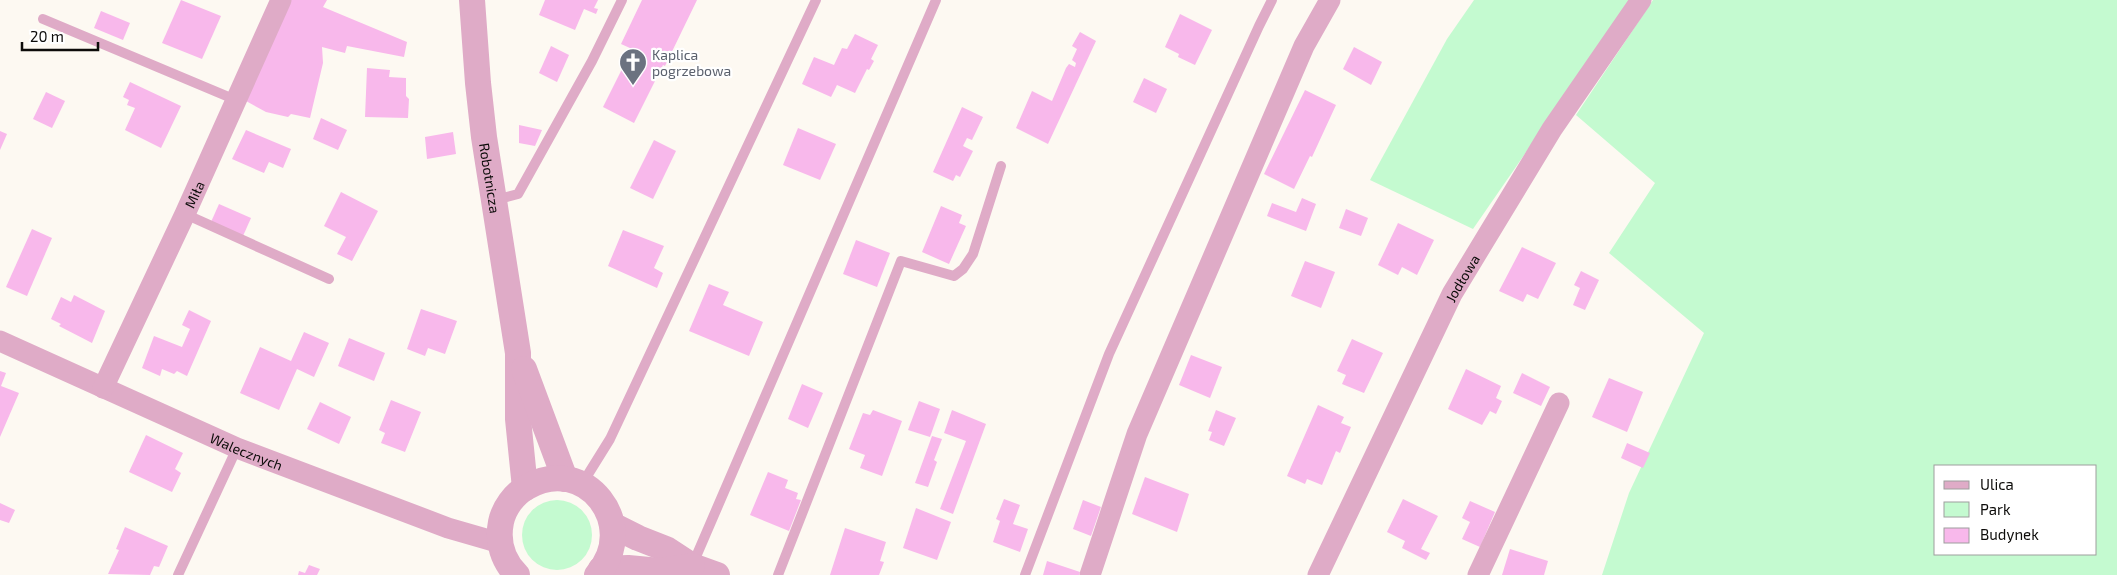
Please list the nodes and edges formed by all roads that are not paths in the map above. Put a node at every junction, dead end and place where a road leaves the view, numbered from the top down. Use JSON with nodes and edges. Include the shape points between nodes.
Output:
{"nodes":[{"id":1,"x":281,"y":0,"type":"edge"},
{"id":2,"x":472,"y":0,"type":"edge"},
{"id":3,"x":622,"y":0,"type":"edge"},
{"id":4,"x":816,"y":0,"type":"edge"},
{"id":5,"x":936,"y":0,"type":"edge"},
{"id":6,"x":1272,"y":0,"type":"edge"},
{"id":7,"x":1330,"y":0,"type":"edge"},
{"id":8,"x":1641,"y":0,"type":"edge"},
{"id":9,"x":43,"y":19,"type":"dead end"},
{"id":10,"x":236,"y":100,"type":"junction"},
{"id":11,"x":1001,"y":166,"type":"dead end"},
{"id":12,"x":494,"y":200,"type":"junction"},
{"id":13,"x":185,"y":214,"type":"junction"},
{"id":14,"x":329,"y":279,"type":"dead end"},
{"id":15,"x":0,"y":341,"type":"edge"},
{"id":16,"x":518,"y":353,"type":"junction"},
{"id":17,"x":103,"y":388,"type":"junction"},
{"id":18,"x":1560,"y":403,"type":"dead end"},
{"id":19,"x":238,"y":448,"type":"junction"},
{"id":20,"x":573,"y":482,"type":"junction"},
{"id":21,"x":525,"y":488,"type":"junction"},
{"id":22,"x":612,"y":525,"type":"junction"},
{"id":23,"x":500,"y":543,"type":"junction"},
{"id":24,"x":692,"y":566,"type":"junction"},
{"id":25,"x":599,"y":572,"type":"edge"},
{"id":26,"x":513,"y":573,"type":"edge"},
{"id":27,"x":178,"y":575,"type":"edge"},
{"id":28,"x":717,"y":575,"type":"edge"},
{"id":29,"x":778,"y":575,"type":"edge"},
{"id":30,"x":1025,"y":575,"type":"edge"},
{"id":31,"x":1090,"y":575,"type":"edge"},
{"id":32,"x":1318,"y":575,"type":"edge"},
{"id":33,"x":1478,"y":575,"type":"edge"}],
"edges":[{"from":1,"to":10,"type":"street","name":"Miła"},
{"from":2,"to":12,"type":"street","name":"Robotnicza","via":[[478,83]]},
{"from":3,"to":12,"type":"lane","via":[[518,194]]},
{"from":4,"to":20,"type":"lane","via":[[610,439]]},
{"from":5,"to":24,"type":"lane"},
{"from":6,"to":30,"type":"lane","via":[[1110,354]]},
{"from":7,"to":31,"type":"street","via":[[1304,46],[1137,434]]},
{"from":8,"to":32,"type":"street","name":"Jodłowa","via":[[1552,130],[1452,294]]},
{"from":9,"to":10,"type":"lane"},
{"from":10,"to":13,"type":"street","name":"Miła"},
{"from":11,"to":29,"type":"lane","via":[[972,254],[963,269],[954,276],[901,261]]},
{"from":12,"to":16,"type":"street","name":"Robotnicza"},
{"from":13,"to":14,"type":"lane"},
{"from":13,"to":17,"type":"street","name":"Miła"},
{"from":15,"to":17,"type":"street","name":"Walecznych"},
{"from":16,"to":20,"type":"street","name":"Robotnicza"},
{"from":16,"to":21,"type":"street","name":"Robotnicza","via":[[518,419]]},
{"from":17,"to":19,"type":"street","name":"Walecznych"},
{"from":18,"to":33,"type":"street"},
{"from":19,"to":23,"type":"street","name":"Walecznych","via":[[448,528]]},
{"from":19,"to":27,"type":"lane"},
{"from":20,"to":21,"type":"street","via":[[544,479]]},
{"from":20,"to":22,"type":"street","via":[[602,501]]},
{"from":21,"to":23,"type":"street","via":[[513,498],[505,512],[500,527]]},
{"from":22,"to":24,"type":"street","via":[[666,549]]},
{"from":22,"to":25,"type":"street","via":[[611,548]]},
{"from":23,"to":26,"type":"street"},
{"from":24,"to":25,"type":"street","via":[[660,571],[628,568]]},
{"from":24,"to":28,"type":"street"}]}
